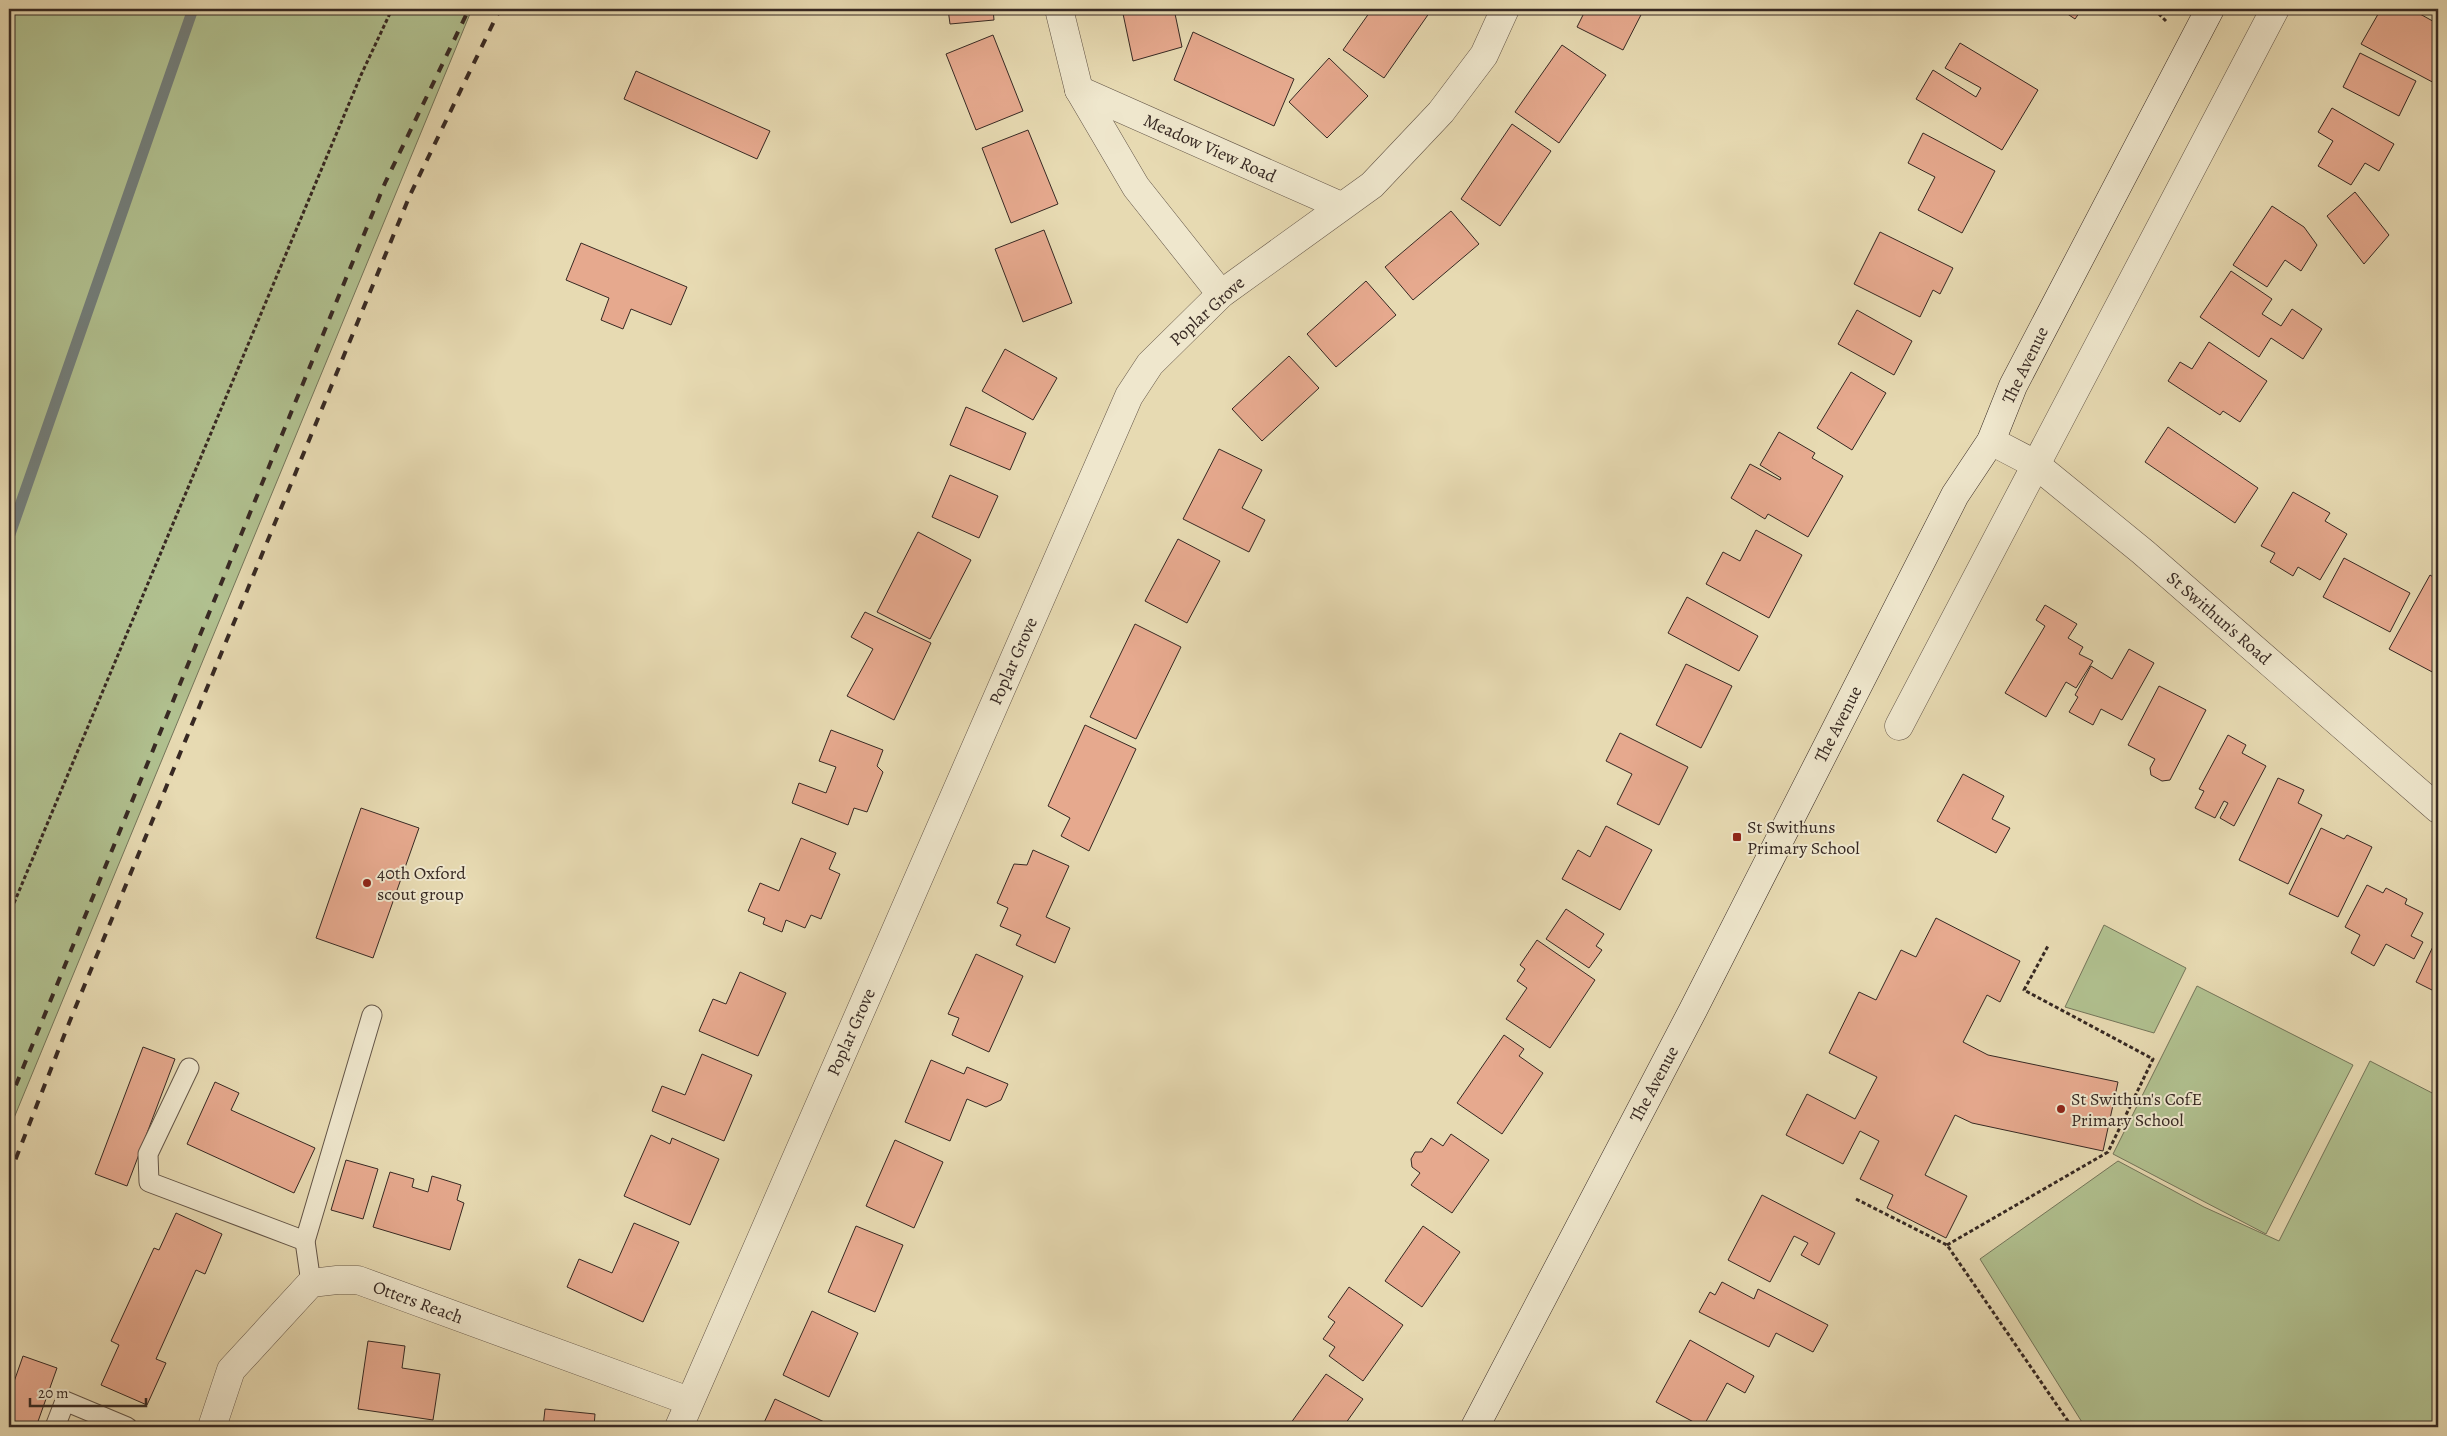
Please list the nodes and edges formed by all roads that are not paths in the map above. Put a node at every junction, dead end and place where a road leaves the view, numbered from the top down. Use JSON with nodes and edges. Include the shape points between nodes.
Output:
{"nodes":[{"id":1,"x":1059,"y":9,"type":"edge"},
{"id":2,"x":1505,"y":9,"type":"edge"},
{"id":3,"x":2275,"y":9,"type":"edge"},
{"id":4,"x":2202,"y":13,"type":"edge"},
{"id":5,"x":1079,"y":90,"type":"junction"},
{"id":6,"x":1341,"y":206,"type":"junction"},
{"id":7,"x":1221,"y":294,"type":"junction"},
{"id":8,"x":1991,"y":441,"type":"junction"},
{"id":9,"x":2035,"y":464,"type":"junction"},
{"id":10,"x":1899,"y":726,"type":"dead end"},
{"id":11,"x":2438,"y":809,"type":"edge"},
{"id":12,"x":372,"y":1015,"type":"dead end"},
{"id":13,"x":189,"y":1068,"type":"dead end"},
{"id":14,"x":305,"y":1241,"type":"junction"},
{"id":15,"x":311,"y":1283,"type":"junction"},
{"id":16,"x":689,"y":1401,"type":"junction"},
{"id":17,"x":55,"y":1427,"type":"edge"},
{"id":18,"x":127,"y":1427,"type":"edge"},
{"id":19,"x":212,"y":1427,"type":"edge"},
{"id":20,"x":679,"y":1427,"type":"edge"},
{"id":21,"x":1475,"y":1427,"type":"edge"}],
"edges":[{"from":1,"to":5,"type":"street"},
{"from":2,"to":6,"type":"street","name":"Poplar Grove","via":[[1484,55],[1440,112],[1372,184]]},
{"from":3,"to":9,"type":"street"},
{"from":4,"to":8,"type":"street","name":"The Avenue","via":[[2013,386]]},
{"from":5,"to":6,"type":"street","name":"Meadow View Road"},
{"from":5,"to":7,"type":"street","via":[[1136,188]]},
{"from":6,"to":7,"type":"street","name":"Poplar Grove"},
{"from":7,"to":16,"type":"street","name":"Poplar Grove","via":[[1150,364],[1128,396]]},
{"from":8,"to":9,"type":"street","name":"St Swithun's Road"},
{"from":8,"to":21,"type":"street","name":"The Avenue","via":[[1955,496],[1689,1018]]},
{"from":9,"to":10,"type":"street"},
{"from":9,"to":11,"type":"street","name":"St Swithun's Road","via":[[2144,552]]},
{"from":12,"to":14,"type":"lane"},
{"from":13,"to":14,"type":"lane","via":[[148,1154],[150,1182]]},
{"from":14,"to":15,"type":"lane"},
{"from":15,"to":16,"type":"street","name":"Otters Reach","via":[[358,1280]]},
{"from":15,"to":19,"type":"street","via":[[231,1370]]},
{"from":16,"to":20,"type":"street","name":"Poplar Grove"},
{"from":17,"to":18,"type":"lane","via":[[65,1401]]}]}
